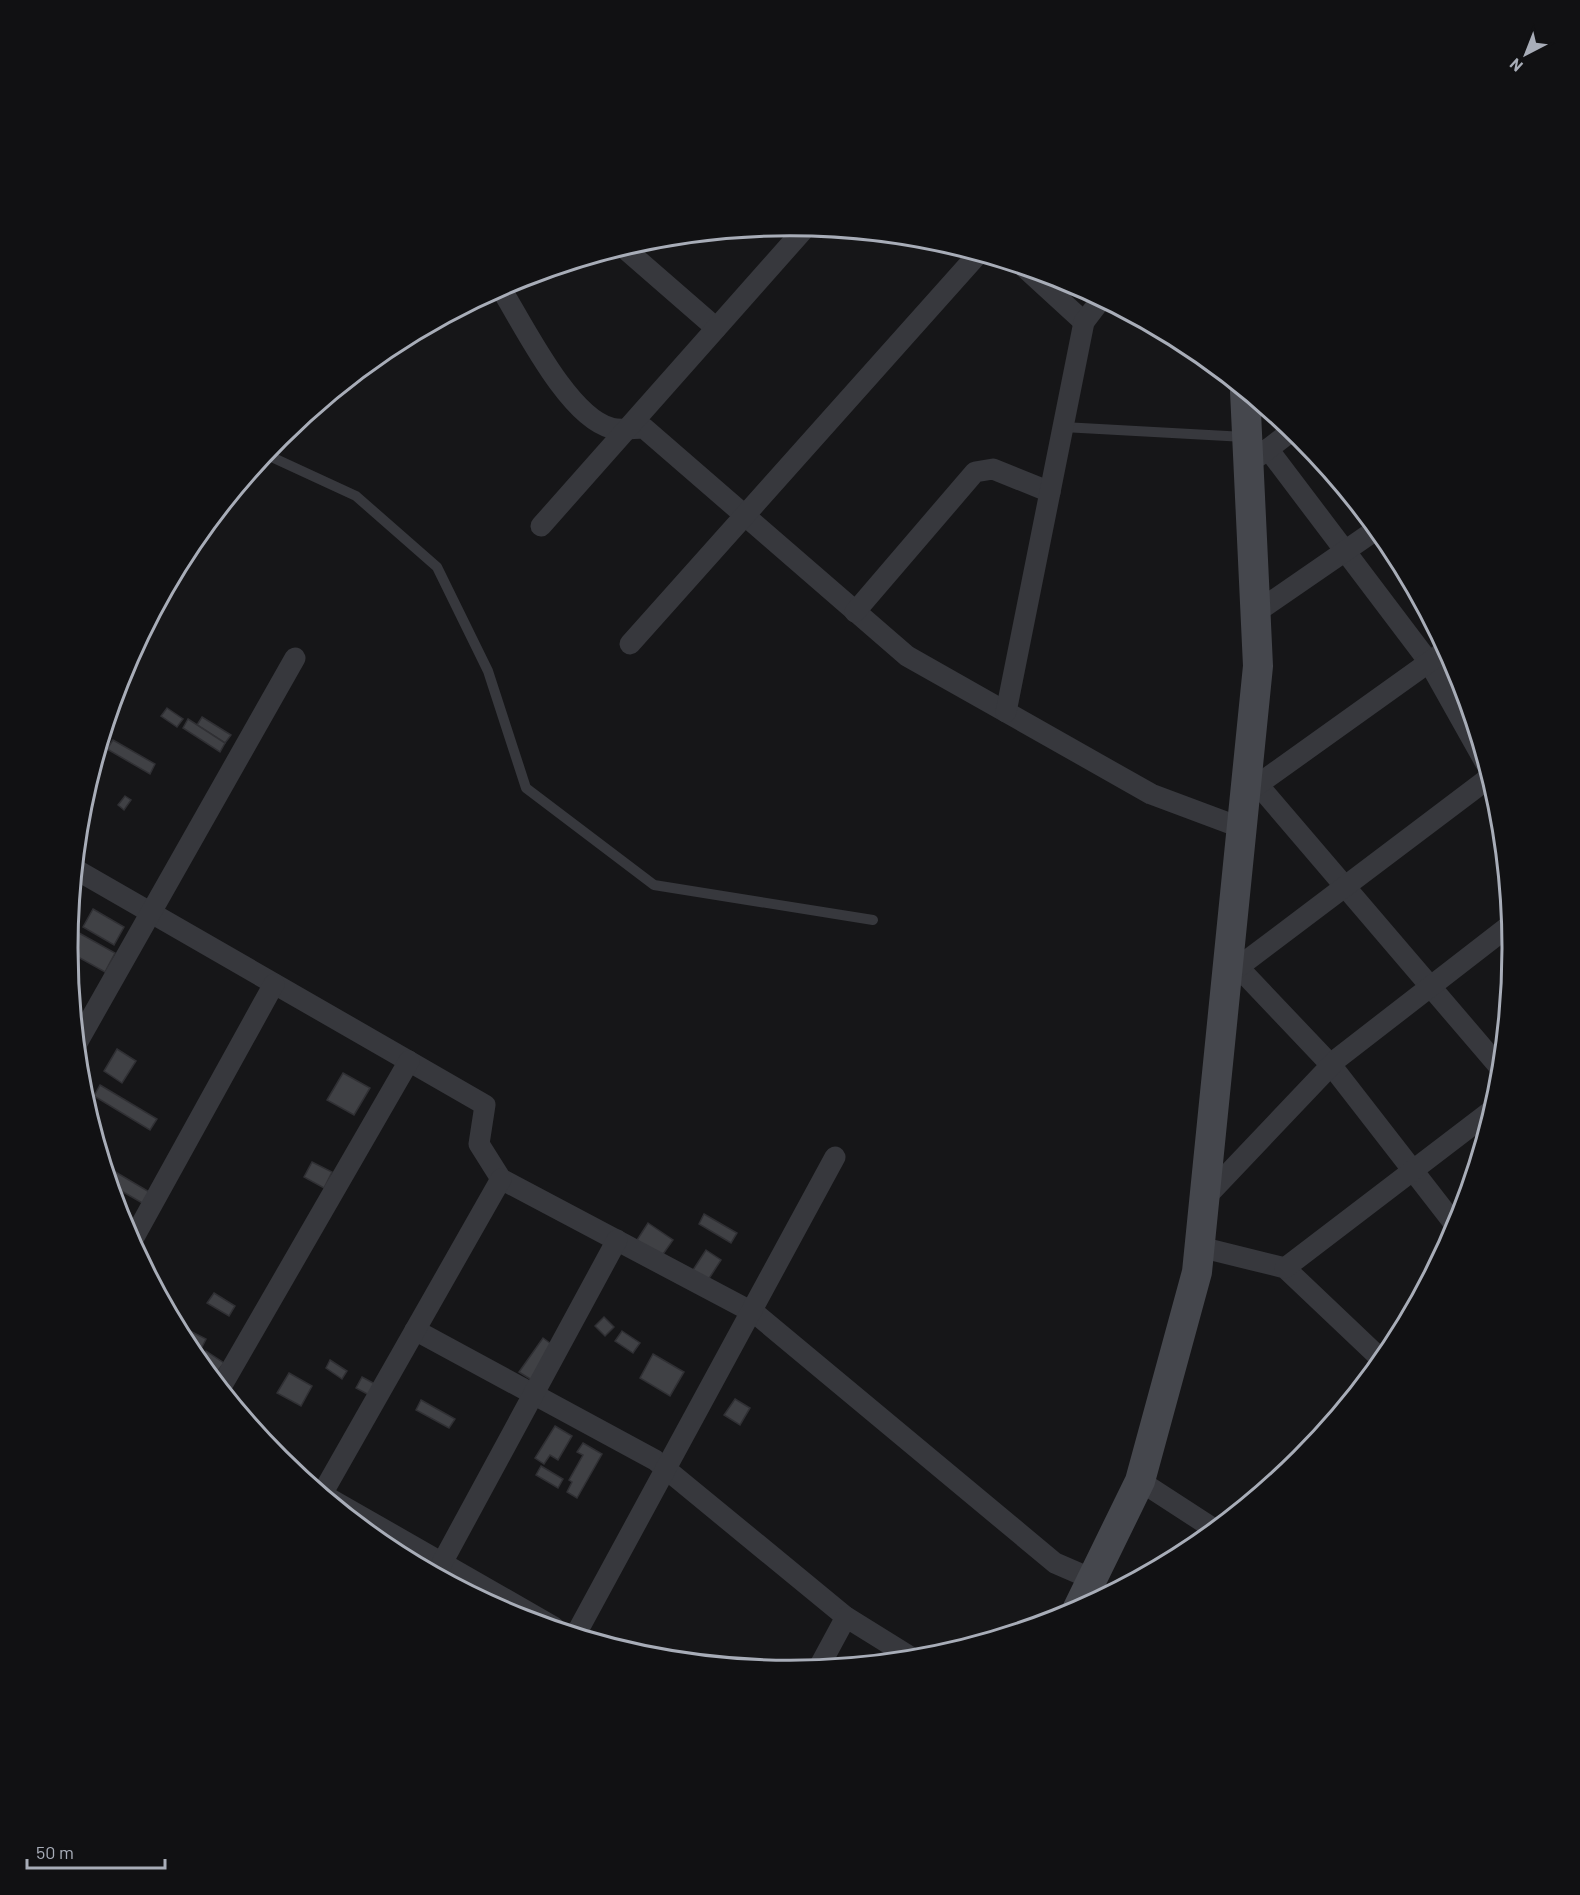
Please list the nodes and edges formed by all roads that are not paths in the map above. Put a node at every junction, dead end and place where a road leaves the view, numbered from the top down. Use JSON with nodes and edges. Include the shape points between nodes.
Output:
{"nodes":[{"id":1,"x":797,"y":236,"type":"edge"},
{"id":2,"x":631,"y":254,"type":"edge"},
{"id":3,"x":972,"y":260,"type":"edge"},
{"id":4,"x":1039,"y":281,"type":"edge"},
{"id":5,"x":505,"y":296,"type":"edge"},
{"id":6,"x":1097,"y":305,"type":"edge"},
{"id":7,"x":1084,"y":322,"type":"junction"},
{"id":8,"x":716,"y":328,"type":"junction"},
{"id":9,"x":1247,"y":402,"type":"edge"},
{"id":10,"x":1063,"y":427,"type":"junction"},
{"id":11,"x":627,"y":428,"type":"junction"},
{"id":12,"x":1283,"y":435,"type":"edge"},
{"id":13,"x":1255,"y":450,"type":"junction"},
{"id":14,"x":274,"y":458,"type":"edge"},
{"id":15,"x":1050,"y":492,"type":"junction"},
{"id":16,"x":745,"y":516,"type":"junction"},
{"id":17,"x":541,"y":526,"type":"dead end"},
{"id":18,"x":1369,"y":534,"type":"edge"},
{"id":19,"x":1345,"y":551,"type":"junction"},
{"id":20,"x":855,"y":612,"type":"junction"},
{"id":21,"x":1255,"y":613,"type":"junction"},
{"id":22,"x":630,"y":644,"type":"dead end"},
{"id":23,"x":1439,"y":655,"type":"edge"},
{"id":24,"x":296,"y":658,"type":"dead end"},
{"id":25,"x":1429,"y":662,"type":"junction"},
{"id":26,"x":1005,"y":712,"type":"junction"},
{"id":27,"x":1468,"y":732,"type":"edge"},
{"id":28,"x":1482,"y":783,"type":"edge"},
{"id":29,"x":1252,"y":790,"type":"junction"},
{"id":30,"x":1242,"y":828,"type":"junction"},
{"id":31,"x":82,"y":873,"type":"edge"},
{"id":32,"x":1344,"y":886,"type":"junction"},
{"id":33,"x":151,"y":913,"type":"junction"},
{"id":34,"x":873,"y":920,"type":"dead end"},
{"id":35,"x":1501,"y":932,"type":"edge"},
{"id":36,"x":1233,"y":971,"type":"junction"},
{"id":37,"x":274,"y":984,"type":"junction"},
{"id":38,"x":1430,"y":987,"type":"junction"},
{"id":39,"x":83,"y":1032,"type":"edge"},
{"id":40,"x":1492,"y":1060,"type":"edge"},
{"id":41,"x":409,"y":1061,"type":"junction"},
{"id":42,"x":1331,"y":1065,"type":"junction"},
{"id":43,"x":1481,"y":1118,"type":"edge"},
{"id":44,"x":835,"y":1157,"type":"dead end"},
{"id":45,"x":1413,"y":1170,"type":"junction"},
{"id":46,"x":501,"y":1179,"type":"junction"},
{"id":47,"x":1205,"y":1198,"type":"junction"},
{"id":48,"x":1449,"y":1217,"type":"edge"},
{"id":49,"x":137,"y":1232,"type":"edge"},
{"id":50,"x":617,"y":1240,"type":"junction"},
{"id":51,"x":1200,"y":1247,"type":"junction"},
{"id":52,"x":1285,"y":1268,"type":"junction"},
{"id":53,"x":751,"y":1311,"type":"junction"},
{"id":54,"x":415,"y":1330,"type":"junction"},
{"id":55,"x":1375,"y":1353,"type":"edge"},
{"id":56,"x":225,"y":1381,"type":"edge"},
{"id":57,"x":534,"y":1394,"type":"junction"},
{"id":58,"x":665,"y":1469,"type":"junction"},
{"id":59,"x":1140,"y":1481,"type":"junction"},
{"id":60,"x":326,"y":1487,"type":"edge"},
{"id":61,"x":1207,"y":1524,"type":"edge"},
{"id":62,"x":387,"y":1535,"type":"edge"},
{"id":63,"x":426,"y":1559,"type":"edge"},
{"id":64,"x":440,"y":1568,"type":"edge"},
{"id":65,"x":1092,"y":1579,"type":"junction"},
{"id":66,"x":1084,"y":1595,"type":"edge"},
{"id":67,"x":846,"y":1617,"type":"junction"},
{"id":68,"x":580,"y":1627,"type":"edge"},
{"id":69,"x":900,"y":1650,"type":"edge"},
{"id":70,"x":824,"y":1659,"type":"edge"}],
"edges":[{"from":1,"to":8,"type":"street"},
{"from":2,"to":8,"type":"street"},
{"from":3,"to":16,"type":"street"},
{"from":4,"to":7,"type":"street"},
{"from":5,"to":11,"type":"street","via":[[572,400],[586,414],[611,428]]},
{"from":6,"to":7,"type":"street"},
{"from":7,"to":10,"type":"street"},
{"from":8,"to":11,"type":"street"},
{"from":9,"to":13,"type":"street"},
{"from":10,"to":13,"type":"lane"},
{"from":10,"to":15,"type":"street"},
{"from":11,"to":16,"type":"street","via":[[644,428]]},
{"from":11,"to":17,"type":"street"},
{"from":12,"to":13,"type":"street"},
{"from":13,"to":19,"type":"street"},
{"from":13,"to":21,"type":"street"},
{"from":14,"to":34,"type":"lane","via":[[356,496],[437,567],[488,671],[526,788],[654,885]]},
{"from":15,"to":20,"type":"street","via":[[993,469],[975,472]]},
{"from":15,"to":26,"type":"street"},
{"from":16,"to":20,"type":"street"},
{"from":16,"to":22,"type":"street"},
{"from":18,"to":19,"type":"street"},
{"from":19,"to":21,"type":"street"},
{"from":19,"to":25,"type":"street"},
{"from":20,"to":26,"type":"street","via":[[906,656]]},
{"from":21,"to":29,"type":"street","via":[[1258,666]]},
{"from":23,"to":25,"type":"street"},
{"from":24,"to":33,"type":"street"},
{"from":25,"to":27,"type":"street"},
{"from":25,"to":29,"type":"street"},
{"from":26,"to":30,"type":"street","via":[[1151,794]]},
{"from":28,"to":32,"type":"street"},
{"from":29,"to":30,"type":"street"},
{"from":29,"to":32,"type":"street"},
{"from":30,"to":36,"type":"street"},
{"from":31,"to":33,"type":"street"},
{"from":32,"to":36,"type":"street"},
{"from":32,"to":38,"type":"street"},
{"from":33,"to":37,"type":"street"},
{"from":33,"to":39,"type":"street"},
{"from":35,"to":38,"type":"street"},
{"from":36,"to":42,"type":"street"},
{"from":36,"to":47,"type":"street"},
{"from":37,"to":41,"type":"street"},
{"from":37,"to":49,"type":"street"},
{"from":38,"to":40,"type":"street"},
{"from":38,"to":42,"type":"street"},
{"from":41,"to":46,"type":"street","via":[[485,1105],[479,1144]]},
{"from":41,"to":56,"type":"street"},
{"from":42,"to":45,"type":"street"},
{"from":42,"to":47,"type":"street"},
{"from":43,"to":45,"type":"street"},
{"from":44,"to":53,"type":"street"},
{"from":45,"to":48,"type":"street"},
{"from":45,"to":52,"type":"street"},
{"from":46,"to":50,"type":"street"},
{"from":46,"to":54,"type":"street"},
{"from":47,"to":51,"type":"street"},
{"from":50,"to":53,"type":"street"},
{"from":50,"to":57,"type":"street"},
{"from":51,"to":52,"type":"street"},
{"from":51,"to":59,"type":"street","via":[[1197,1272]]},
{"from":52,"to":55,"type":"street"},
{"from":53,"to":58,"type":"street"},
{"from":53,"to":65,"type":"street","via":[[1055,1563]]},
{"from":54,"to":57,"type":"street"},
{"from":54,"to":60,"type":"street"},
{"from":57,"to":58,"type":"street"},
{"from":57,"to":64,"type":"street"},
{"from":58,"to":67,"type":"street"},
{"from":58,"to":68,"type":"street"},
{"from":59,"to":61,"type":"street"},
{"from":59,"to":65,"type":"street"},
{"from":62,"to":63,"type":"street"},
{"from":65,"to":66,"type":"street"},
{"from":67,"to":69,"type":"street"},
{"from":67,"to":70,"type":"street"}]}
